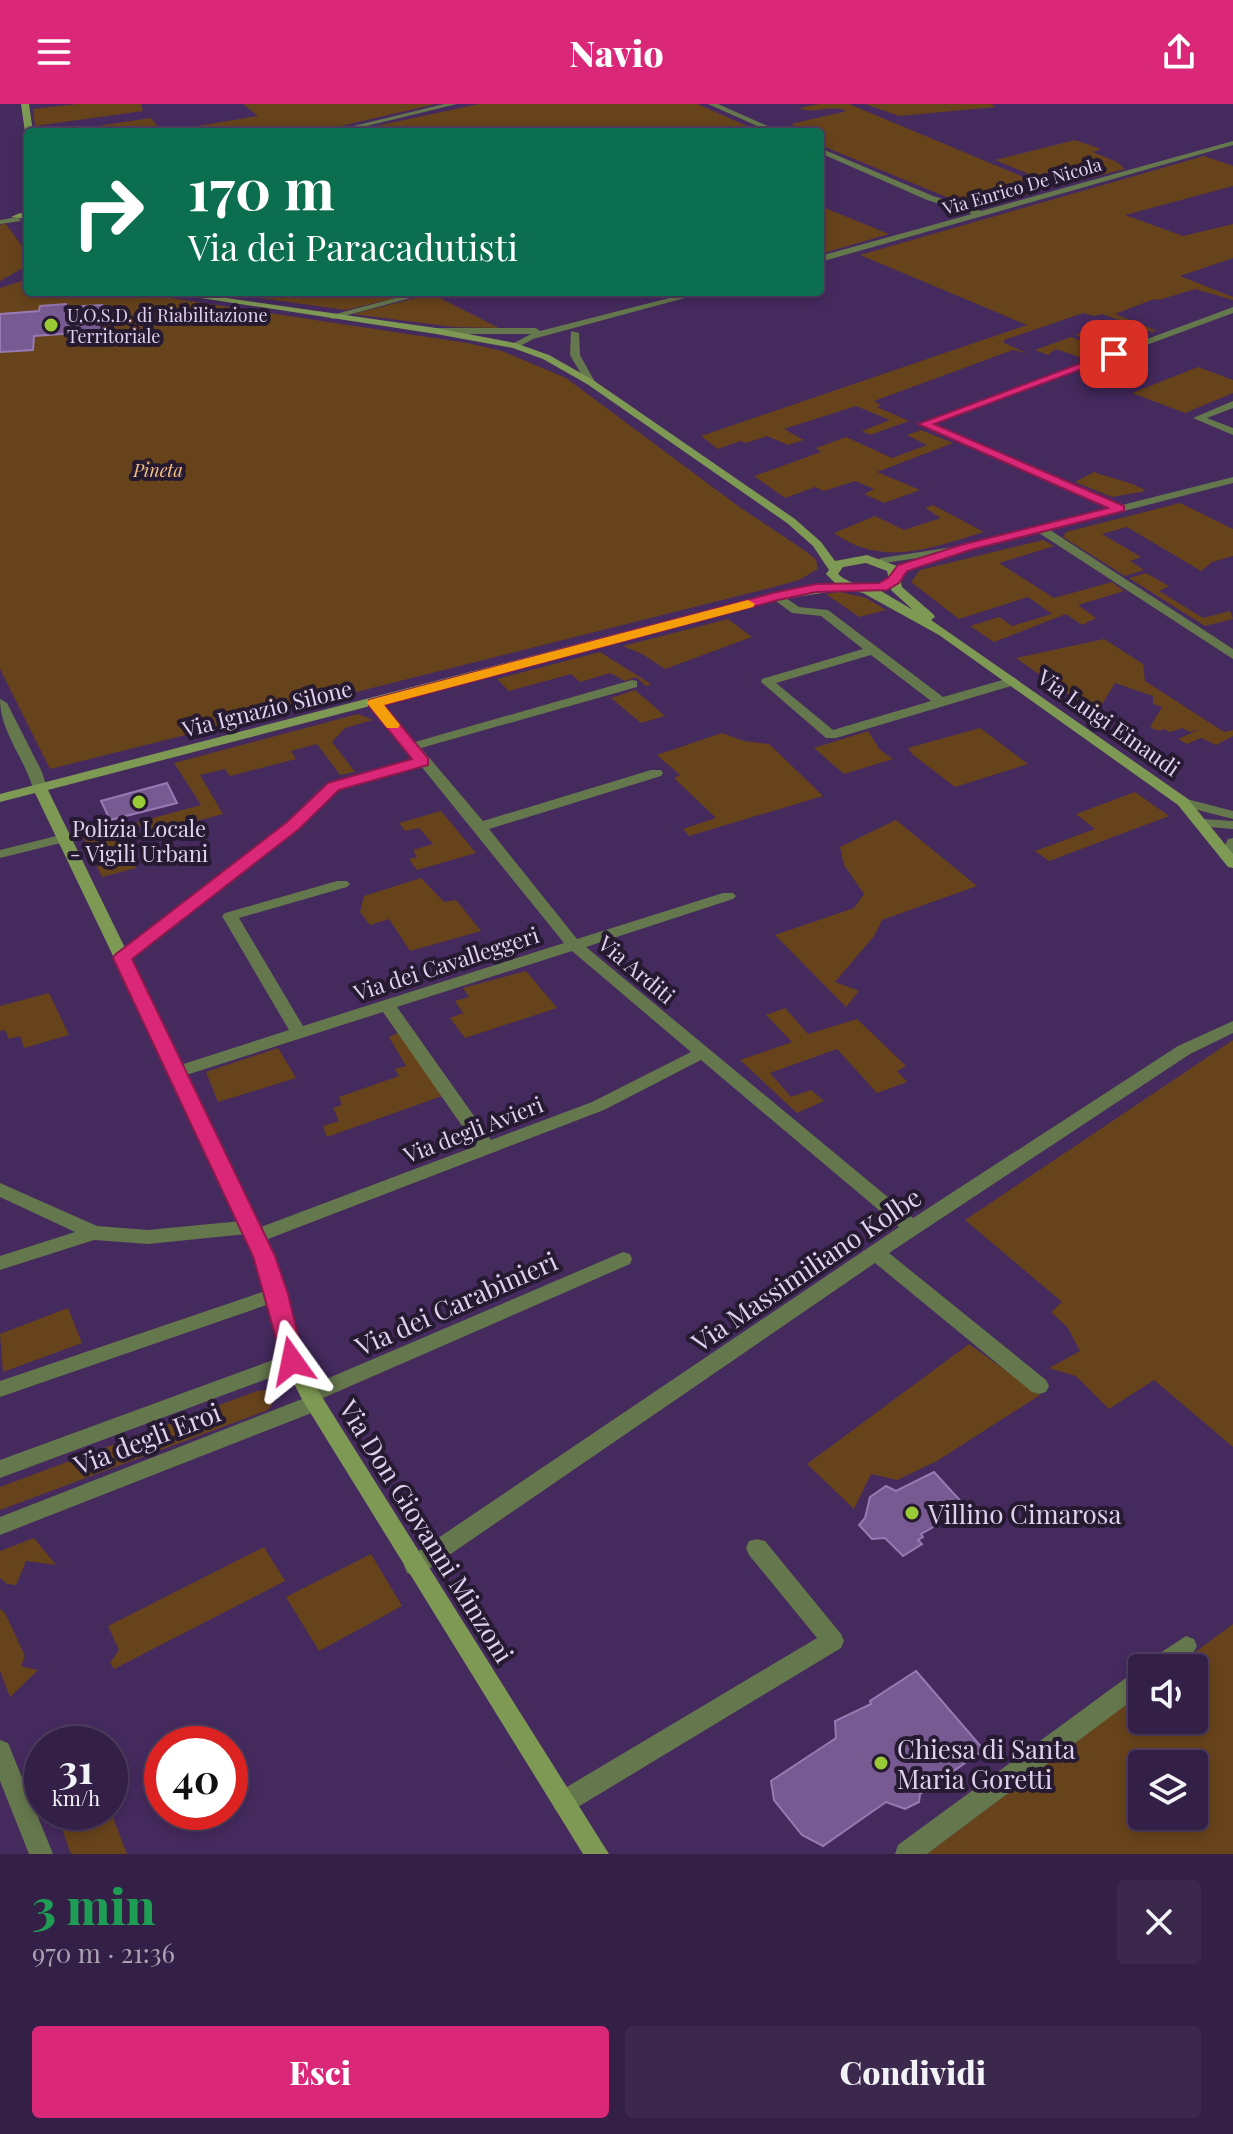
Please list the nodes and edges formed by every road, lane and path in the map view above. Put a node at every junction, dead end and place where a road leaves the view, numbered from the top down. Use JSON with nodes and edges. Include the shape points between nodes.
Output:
{"nodes":[{"id":1,"x":25,"y":104,"type":"edge"},
{"id":2,"x":453,"y":104,"type":"edge"},
{"id":3,"x":712,"y":104,"type":"edge"},
{"id":4,"x":28,"y":128,"type":"edge"},
{"id":5,"x":350,"y":128,"type":"edge"},
{"id":6,"x":768,"y":128,"type":"edge"},
{"id":7,"x":1233,"y":143,"type":"edge"},
{"id":8,"x":824,"y":152,"type":"edge"},
{"id":9,"x":930,"y":198,"type":"junction"},
{"id":10,"x":981,"y":214,"type":"junction"},
{"id":11,"x":23,"y":218,"type":"edge"},
{"id":12,"x":967,"y":218,"type":"junction"},
{"id":13,"x":2,"y":222,"type":"edge"},
{"id":14,"x":824,"y":258,"type":"edge"},
{"id":15,"x":194,"y":296,"type":"edge"},
{"id":16,"x":413,"y":296,"type":"edge"},
{"id":17,"x":689,"y":296,"type":"edge"},
{"id":18,"x":1233,"y":310,"type":"edge"},
{"id":19,"x":333,"y":316,"type":"junction"},
{"id":20,"x":597,"y":322,"type":"junction"},
{"id":21,"x":558,"y":329,"type":"junction"},
{"id":22,"x":436,"y":331,"type":"junction"},
{"id":23,"x":574,"y":333,"type":"junction"},
{"id":24,"x":515,"y":346,"type":"junction"},
{"id":25,"x":590,"y":382,"type":"junction"},
{"id":26,"x":1233,"y":404,"type":"edge"},
{"id":27,"x":1233,"y":432,"type":"edge"},
{"id":28,"x":1233,"y":480,"type":"edge"},
{"id":29,"x":1120,"y":508,"type":"junction"},
{"id":30,"x":800,"y":529,"type":"junction"},
{"id":31,"x":1041,"y":529,"type":"junction"},
{"id":32,"x":966,"y":548,"type":"junction"},
{"id":33,"x":874,"y":561,"type":"junction"},
{"id":34,"x":833,"y":571,"type":"junction"},
{"id":35,"x":895,"y":577,"type":"junction"},
{"id":36,"x":847,"y":586,"type":"junction"},
{"id":37,"x":861,"y":588,"type":"junction"},
{"id":38,"x":777,"y":596,"type":"junction"},
{"id":39,"x":943,"y":632,"type":"junction"},
{"id":40,"x":873,"y":650,"type":"junction"},
{"id":41,"x":1233,"y":655,"type":"edge"},
{"id":42,"x":1013,"y":681,"type":"junction"},
{"id":43,"x":632,"y":684,"type":"dead end"},
{"id":44,"x":941,"y":702,"type":"junction"},
{"id":45,"x":0,"y":703,"type":"edge"},
{"id":46,"x":375,"y":703,"type":"junction"},
{"id":47,"x":411,"y":747,"type":"junction"},
{"id":48,"x":422,"y":761,"type":"junction"},
{"id":49,"x":656,"y":773,"type":"dead end"},
{"id":50,"x":40,"y":788,"type":"junction"},
{"id":51,"x":0,"y":798,"type":"edge"},
{"id":52,"x":1183,"y":802,"type":"junction"},
{"id":53,"x":1233,"y":815,"type":"edge"},
{"id":54,"x":1203,"y":823,"type":"junction"},
{"id":55,"x":1233,"y":825,"type":"edge"},
{"id":56,"x":480,"y":827,"type":"junction"},
{"id":57,"x":64,"y":838,"type":"junction"},
{"id":58,"x":0,"y":854,"type":"edge"},
{"id":59,"x":1231,"y":854,"type":"edge"},
{"id":60,"x":342,"y":884,"type":"dead end"},
{"id":61,"x":728,"y":896,"type":"dead end"},
{"id":62,"x":574,"y":945,"type":"junction"},
{"id":63,"x":122,"y":958,"type":"junction"},
{"id":64,"x":387,"y":1005,"type":"junction"},
{"id":65,"x":1233,"y":1012,"type":"edge"},
{"id":66,"x":1233,"y":1026,"type":"edge"},
{"id":67,"x":299,"y":1033,"type":"junction"},
{"id":68,"x":1192,"y":1046,"type":"junction"},
{"id":69,"x":702,"y":1053,"type":"junction"},
{"id":70,"x":177,"y":1072,"type":"junction"},
{"id":71,"x":488,"y":1149,"type":"junction"},
{"id":72,"x":0,"y":1189,"type":"edge"},
{"id":73,"x":912,"y":1228,"type":"junction"},
{"id":74,"x":253,"y":1232,"type":"junction"},
{"id":75,"x":94,"y":1233,"type":"junction"},
{"id":76,"x":876,"y":1253,"type":"junction"},
{"id":77,"x":623,"y":1259,"type":"dead end"},
{"id":78,"x":0,"y":1263,"type":"edge"},
{"id":79,"x":277,"y":1294,"type":"junction"},
{"id":80,"x":292,"y":1361,"type":"junction"},
{"id":81,"x":1039,"y":1386,"type":"dead end"},
{"id":82,"x":0,"y":1389,"type":"edge"},
{"id":83,"x":312,"y":1399,"type":"junction"},
{"id":84,"x":0,"y":1469,"type":"edge"},
{"id":85,"x":0,"y":1526,"type":"edge"},
{"id":86,"x":757,"y":1548,"type":"dead end"},
{"id":87,"x":415,"y":1566,"type":"junction"},
{"id":88,"x":1186,"y":1646,"type":"dead end"},
{"id":89,"x":1175,"y":1654,"type":"edge"},
{"id":90,"x":1128,"y":1689,"type":"edge"},
{"id":91,"x":0,"y":1751,"type":"edge"},
{"id":92,"x":564,"y":1802,"type":"junction"},
{"id":93,"x":41,"y":1854,"type":"edge"},
{"id":94,"x":597,"y":1854,"type":"edge"},
{"id":95,"x":907,"y":1854,"type":"edge"}],
"edges":[{"from":1,"to":4,"type":"street"},
{"from":2,"to":5,"type":"street"},
{"from":3,"to":6,"type":"street"},
{"from":7,"to":10,"type":"street","name":"Via Enrico De Nicola"},
{"from":8,"to":9,"type":"street"},
{"from":9,"to":10,"type":"street"},
{"from":9,"to":12,"type":"street"},
{"from":10,"to":12,"type":"street","name":"Via Enrico De Nicola"},
{"from":11,"to":13,"type":"street"},
{"from":12,"to":14,"type":"street","name":"Via Enrico De Nicola"},
{"from":15,"to":19,"type":"street"},
{"from":16,"to":19,"type":"street"},
{"from":17,"to":20,"type":"street"},
{"from":18,"to":29,"type":"street","via":[[924,424]]},
{"from":19,"to":22,"type":"street"},
{"from":20,"to":21,"type":"street"},
{"from":20,"to":23,"type":"street"},
{"from":21,"to":22,"type":"street"},
{"from":21,"to":24,"type":"street"},
{"from":22,"to":24,"type":"street"},
{"from":23,"to":24,"type":"street"},
{"from":23,"to":25,"type":"street","via":[[575,355]]},
{"from":24,"to":25,"type":"street"},
{"from":25,"to":30,"type":"street"},
{"from":26,"to":27,"type":"street","via":[[1198,418]]},
{"from":28,"to":29,"type":"street"},
{"from":29,"to":31,"type":"street"},
{"from":30,"to":33,"type":"street","via":[[840,551]]},
{"from":30,"to":34,"type":"street","via":[[817,544]]},
{"from":31,"to":32,"type":"street"},
{"from":31,"to":41,"type":"street"},
{"from":32,"to":33,"type":"street"},
{"from":32,"to":35,"type":"street","via":[[903,568]]},
{"from":33,"to":34,"type":"street","name":"Via Ignazio Silone","via":[[847,561]]},
{"from":33,"to":35,"type":"street","name":"Via Luigi Einaudi"},
{"from":34,"to":36,"type":"street"},
{"from":34,"to":38,"type":"street","name":"Via Ignazio Silone"},
{"from":35,"to":37,"type":"street","via":[[882,587]]},
{"from":35,"to":39,"type":"street","name":"Via Luigi Einaudi","via":[[896,588]]},
{"from":36,"to":37,"type":"street"},
{"from":36,"to":38,"type":"street","name":"Via Ignazio Silone"},
{"from":37,"to":39,"type":"street","name":"Via Luigi Einaudi"},
{"from":38,"to":40,"type":"street","via":[[796,610],[824,613]]},
{"from":38,"to":46,"type":"street","name":"Via Ignazio Silone"},
{"from":39,"to":42,"type":"street","name":"Via Luigi Einaudi"},
{"from":40,"to":44,"type":"street"},
{"from":40,"to":44,"type":"street","via":[[767,682],[831,735]]},
{"from":42,"to":44,"type":"street"},
{"from":42,"to":52,"type":"street","name":"Via Luigi Einaudi"},
{"from":43,"to":47,"type":"street"},
{"from":45,"to":50,"type":"street"},
{"from":46,"to":47,"type":"street","name":"Via Arditi"},
{"from":46,"to":50,"type":"street","name":"Via Ignazio Silone"},
{"from":47,"to":48,"type":"street","name":"Via Arditi"},
{"from":48,"to":56,"type":"street","name":"Via Arditi"},
{"from":48,"to":63,"type":"street","via":[[333,786],[293,825]]},
{"from":49,"to":56,"type":"street"},
{"from":50,"to":51,"type":"street","name":"Via Ignazio Silone"},
{"from":50,"to":57,"type":"street","name":"Via Don Giovanni Minzoni"},
{"from":52,"to":53,"type":"street"},
{"from":52,"to":54,"type":"street","name":"Via Luigi Einaudi"},
{"from":54,"to":55,"type":"street"},
{"from":54,"to":59,"type":"street","name":"Via Luigi Einaudi"},
{"from":56,"to":62,"type":"street","name":"Via Arditi"},
{"from":57,"to":58,"type":"street"},
{"from":57,"to":63,"type":"street","name":"Via Don Giovanni Minzoni"},
{"from":60,"to":67,"type":"street","via":[[230,916]]},
{"from":61,"to":62,"type":"street","name":"Via dei Cavalleggeri"},
{"from":62,"to":64,"type":"street","name":"Via dei Cavalleggeri"},
{"from":62,"to":69,"type":"street","name":"Via Arditi"},
{"from":63,"to":70,"type":"street","name":"Via Don Giovanni Minzoni"},
{"from":64,"to":67,"type":"street","name":"Via dei Cavalleggeri"},
{"from":64,"to":71,"type":"street"},
{"from":65,"to":68,"type":"street"},
{"from":66,"to":68,"type":"street","name":"Via Massimiliano Kolbe"},
{"from":67,"to":70,"type":"street","name":"Via dei Cavalleggeri"},
{"from":68,"to":73,"type":"street","name":"Via Massimiliano Kolbe"},
{"from":69,"to":71,"type":"street","name":"Via degli Avieri","via":[[598,1106]]},
{"from":69,"to":73,"type":"street","name":"Via Arditi"},
{"from":70,"to":74,"type":"street","name":"Via Don Giovanni Minzoni"},
{"from":71,"to":74,"type":"street","name":"Via degli Avieri"},
{"from":72,"to":75,"type":"street"},
{"from":73,"to":76,"type":"street","name":"Via Massimiliano Kolbe"},
{"from":74,"to":75,"type":"street","name":"Via degli Avieri","via":[[148,1237]]},
{"from":74,"to":79,"type":"street","name":"Via Don Giovanni Minzoni"},
{"from":75,"to":78,"type":"street"},
{"from":76,"to":81,"type":"street"},
{"from":76,"to":87,"type":"street","name":"Via Massimiliano Kolbe"},
{"from":77,"to":83,"type":"street","name":"Via dei Carabinieri"},
{"from":79,"to":80,"type":"street","name":"Via Don Giovanni Minzoni"},
{"from":79,"to":82,"type":"street"},
{"from":80,"to":83,"type":"street","name":"Via Don Giovanni Minzoni"},
{"from":80,"to":84,"type":"street"},
{"from":83,"to":85,"type":"street","name":"Via degli Eroi"},
{"from":83,"to":87,"type":"street","name":"Via Don Giovanni Minzoni"},
{"from":86,"to":92,"type":"street","via":[[833,1641]]},
{"from":87,"to":92,"type":"street","name":"Via Don Giovanni Minzoni"},
{"from":88,"to":89,"type":"street"},
{"from":90,"to":95,"type":"street"},
{"from":91,"to":93,"type":"street"},
{"from":92,"to":94,"type":"street","name":"Via Don Giovanni Minzoni"}]}
